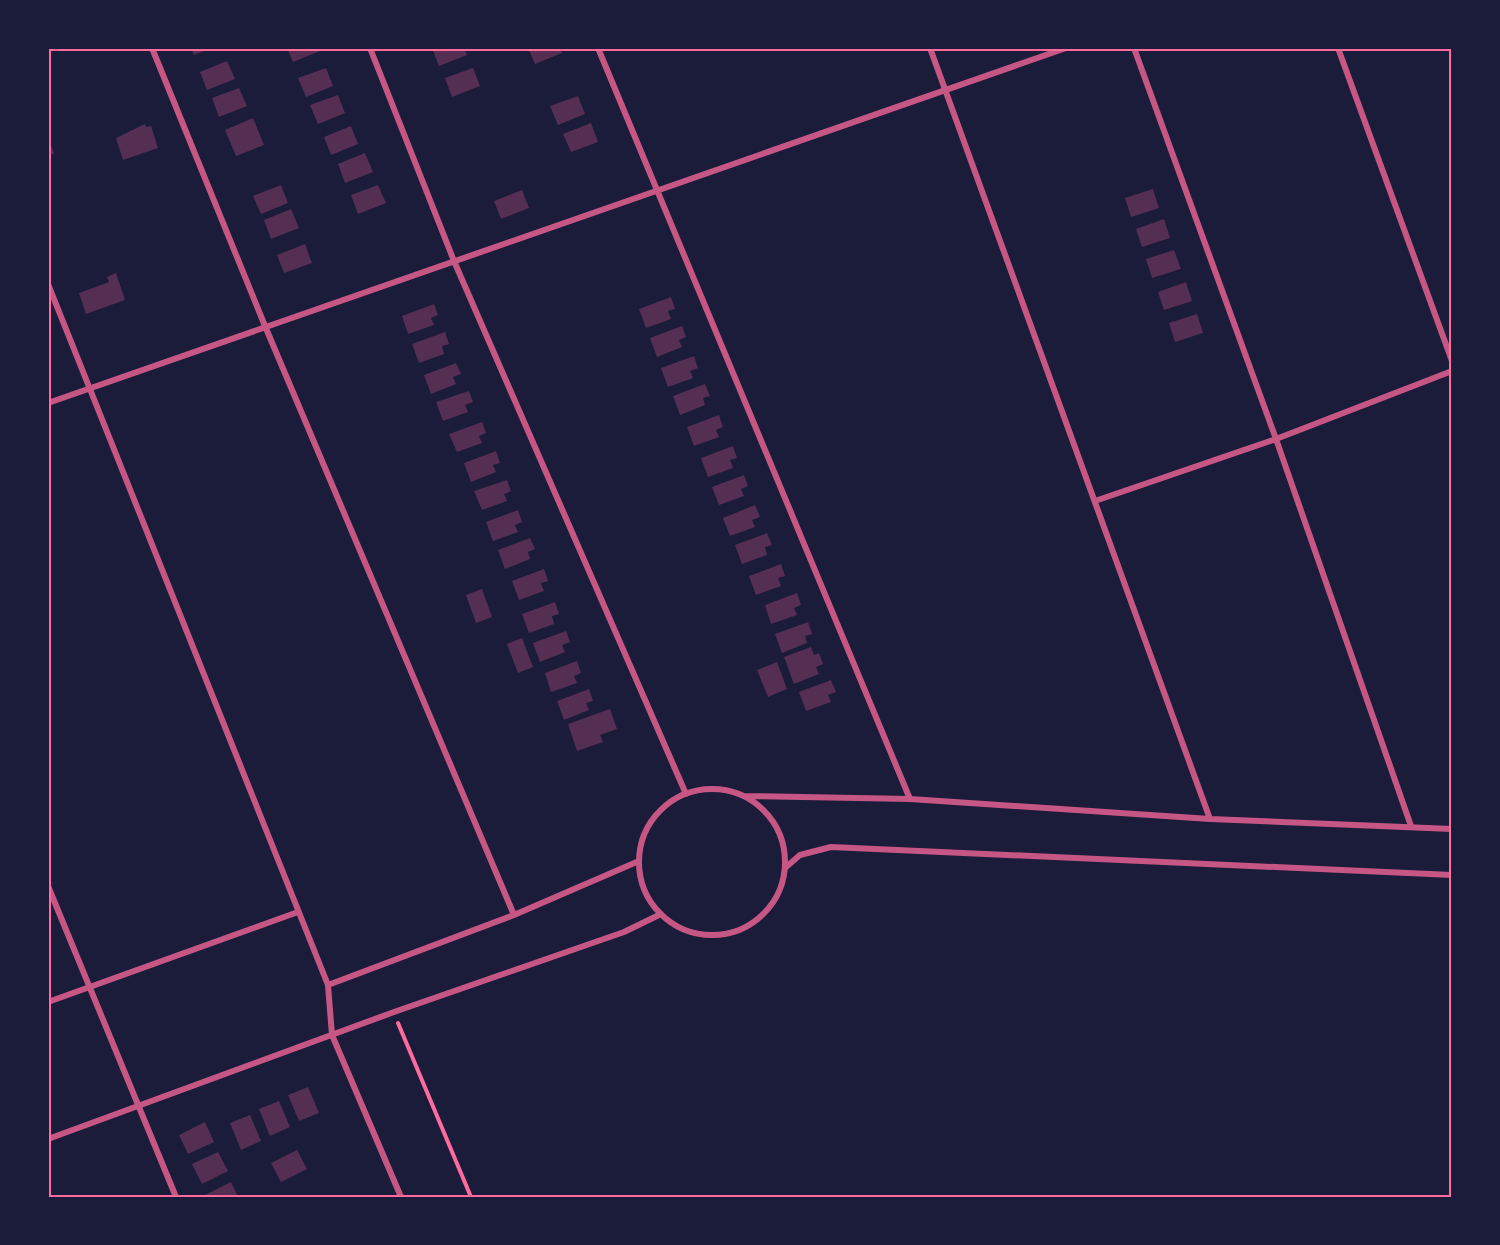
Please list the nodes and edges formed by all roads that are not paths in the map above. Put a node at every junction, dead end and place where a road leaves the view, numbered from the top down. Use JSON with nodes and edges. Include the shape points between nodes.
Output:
{"nodes":[{"id":1,"x":152,"y":48,"type":"edge"},
{"id":2,"x":370,"y":48,"type":"edge"},
{"id":3,"x":598,"y":48,"type":"edge"},
{"id":4,"x":930,"y":48,"type":"edge"},
{"id":5,"x":1066,"y":48,"type":"edge"},
{"id":6,"x":1134,"y":48,"type":"edge"},
{"id":7,"x":1338,"y":48,"type":"edge"},
{"id":8,"x":945,"y":90,"type":"junction"},
{"id":9,"x":656,"y":190,"type":"junction"},
{"id":10,"x":454,"y":261,"type":"junction"},
{"id":11,"x":48,"y":284,"type":"edge"},
{"id":12,"x":265,"y":326,"type":"junction"},
{"id":13,"x":1452,"y":361,"type":"edge"},
{"id":14,"x":1452,"y":371,"type":"edge"},
{"id":15,"x":91,"y":388,"type":"junction"},
{"id":16,"x":48,"y":403,"type":"edge"},
{"id":17,"x":1276,"y":439,"type":"junction"},
{"id":18,"x":1095,"y":501,"type":"junction"},
{"id":19,"x":686,"y":794,"type":"junction"},
{"id":20,"x":744,"y":796,"type":"junction"},
{"id":21,"x":910,"y":800,"type":"junction"},
{"id":22,"x":1210,"y":819,"type":"junction"},
{"id":23,"x":1411,"y":826,"type":"junction"},
{"id":24,"x":1452,"y":829,"type":"edge"},
{"id":25,"x":639,"y":861,"type":"junction"},
{"id":26,"x":785,"y":868,"type":"junction"},
{"id":27,"x":1452,"y":875,"type":"edge"},
{"id":28,"x":48,"y":886,"type":"edge"},
{"id":29,"x":298,"y":912,"type":"junction"},
{"id":30,"x":662,"y":914,"type":"junction"},
{"id":31,"x":514,"y":915,"type":"junction"},
{"id":32,"x":328,"y":985,"type":"junction"},
{"id":33,"x":88,"y":986,"type":"junction"},
{"id":34,"x":48,"y":1002,"type":"edge"},
{"id":35,"x":332,"y":1035,"type":"junction"},
{"id":36,"x":137,"y":1104,"type":"junction"},
{"id":37,"x":48,"y":1139,"type":"edge"},
{"id":38,"x":176,"y":1197,"type":"edge"},
{"id":39,"x":401,"y":1197,"type":"edge"}],
"edges":[{"from":1,"to":12,"type":"street"},
{"from":2,"to":10,"type":"street"},
{"from":3,"to":9,"type":"street"},
{"from":4,"to":8,"type":"street"},
{"from":5,"to":8,"type":"street"},
{"from":6,"to":17,"type":"street"},
{"from":7,"to":13,"type":"street"},
{"from":8,"to":9,"type":"street"},
{"from":8,"to":18,"type":"street"},
{"from":9,"to":10,"type":"street"},
{"from":9,"to":21,"type":"street"},
{"from":10,"to":12,"type":"street"},
{"from":10,"to":19,"type":"street"},
{"from":11,"to":15,"type":"street"},
{"from":12,"to":15,"type":"street"},
{"from":12,"to":31,"type":"street"},
{"from":14,"to":17,"type":"street"},
{"from":15,"to":16,"type":"street"},
{"from":15,"to":29,"type":"street"},
{"from":17,"to":18,"type":"street"},
{"from":17,"to":23,"type":"street"},
{"from":18,"to":22,"type":"street"},
{"from":19,"to":20,"type":"street","via":[[705,789]]},
{"from":19,"to":25,"type":"street","via":[[670,802],[652,821],[641,844]]},
{"from":20,"to":21,"type":"street"},
{"from":20,"to":26,"type":"street","via":[[763,809],[777,827],[785,848]]},
{"from":21,"to":22,"type":"street"},
{"from":22,"to":23,"type":"street"},
{"from":23,"to":24,"type":"street"},
{"from":25,"to":30,"type":"street","via":[[645,890]]},
{"from":25,"to":31,"type":"street"},
{"from":26,"to":27,"type":"street","via":[[800,855],[831,847]]},
{"from":26,"to":30,"type":"street","via":[[770,906],[738,930],[697,933]]},
{"from":28,"to":33,"type":"street"},
{"from":29,"to":32,"type":"street"},
{"from":29,"to":33,"type":"street"},
{"from":30,"to":35,"type":"street","via":[[624,932]]},
{"from":31,"to":32,"type":"street"},
{"from":32,"to":35,"type":"street"},
{"from":33,"to":34,"type":"street"},
{"from":33,"to":36,"type":"street"},
{"from":35,"to":36,"type":"street"},
{"from":35,"to":39,"type":"street"},
{"from":36,"to":37,"type":"street"},
{"from":36,"to":38,"type":"street"}]}
